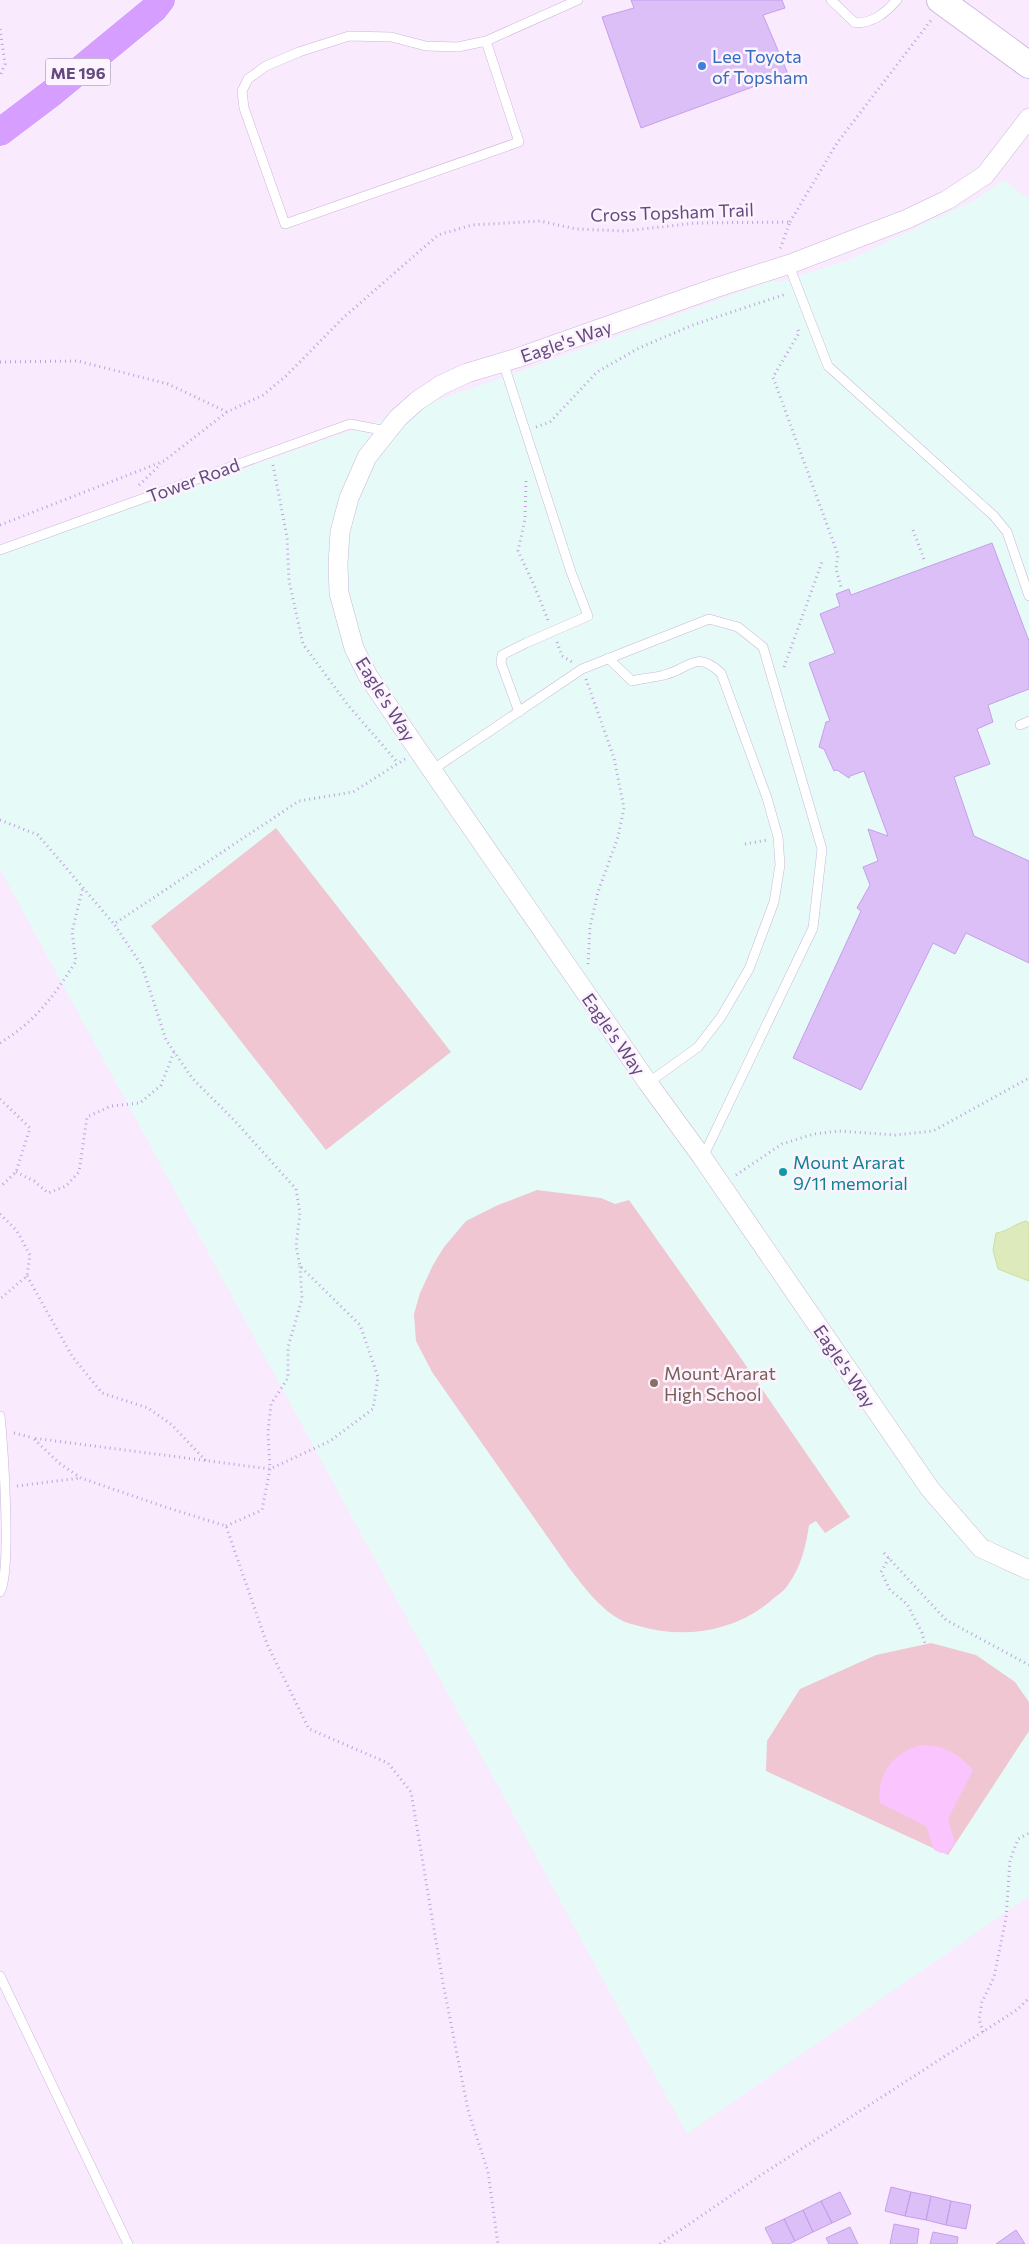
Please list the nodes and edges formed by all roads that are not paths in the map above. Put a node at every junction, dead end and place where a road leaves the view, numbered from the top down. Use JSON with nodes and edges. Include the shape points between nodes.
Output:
{"nodes":[{"id":1,"x":578,"y":0,"type":"edge"},
{"id":2,"x":831,"y":0,"type":"edge"},
{"id":3,"x":897,"y":0,"type":"edge"},
{"id":4,"x":162,"y":3,"type":"edge"},
{"id":5,"x":936,"y":9,"type":"edge"},
{"id":6,"x":486,"y":41,"type":"junction"},
{"id":7,"x":1029,"y":65,"type":"edge"},
{"id":8,"x":1029,"y":118,"type":"edge"},
{"id":9,"x":0,"y":132,"type":"edge"},
{"id":10,"x":788,"y":269,"type":"junction"},
{"id":11,"x":502,"y":362,"type":"junction"},
{"id":12,"x":387,"y":431,"type":"junction"},
{"id":13,"x":0,"y":550,"type":"edge"},
{"id":14,"x":1029,"y":596,"type":"edge"},
{"id":15,"x":608,"y":658,"type":"junction"},
{"id":16,"x":519,"y":712,"type":"junction"},
{"id":17,"x":432,"y":770,"type":"junction"},
{"id":18,"x":648,"y":1083,"type":"junction"},
{"id":19,"x":702,"y":1157,"type":"junction"},
{"id":20,"x":0,"y":1416,"type":"edge"},
{"id":21,"x":1029,"y":1570,"type":"edge"},
{"id":22,"x":0,"y":1592,"type":"edge"},
{"id":23,"x":0,"y":1976,"type":"edge"},
{"id":24,"x":128,"y":2244,"type":"edge"}],
"edges":[{"from":1,"to":6,"type":"lane"},
{"from":2,"to":3,"type":"lane","via":[[856,23],[878,18]]},
{"from":4,"to":9,"type":"highway","number":"ME 196"},
{"from":5,"to":7,"type":"main road"},
{"from":6,"to":6,"type":"lane","via":[[458,47],[426,46],[391,37],[349,36],[266,66],[248,79],[242,91],[244,108],[285,224],[519,142]]},
{"from":8,"to":10,"type":"street","name":"Eagle's Way","via":[[985,175],[967,188],[907,219]]},
{"from":10,"to":11,"type":"street","name":"Eagle's Way","via":[[715,288]]},
{"from":10,"to":14,"type":"lane","via":[[828,366],[994,516],[1007,532]]},
{"from":11,"to":12,"type":"street","name":"Eagle's Way","via":[[441,385],[417,401]]},
{"from":11,"to":16,"type":"lane","via":[[588,616],[502,655],[501,663]]},
{"from":12,"to":13,"type":"lane","name":"Tower Road","via":[[350,424]]},
{"from":12,"to":17,"type":"street","name":"Eagle's Way","via":[[367,457],[349,498],[340,532],[339,594],[354,648],[368,676]]},
{"from":15,"to":16,"type":"lane","via":[[582,669]]},
{"from":15,"to":18,"type":"lane","via":[[632,681],[665,675],[696,661],[710,663],[721,673],[778,837],[780,865],[774,902],[749,969],[698,1047]]},
{"from":15,"to":19,"type":"lane","via":[[709,618],[738,627],[763,647],[822,849],[813,928]]},
{"from":16,"to":17,"type":"lane"},
{"from":17,"to":18,"type":"street","name":"Eagle's Way"},
{"from":18,"to":19,"type":"street","name":"Eagle's Way"},
{"from":19,"to":21,"type":"street","name":"Eagle's Way","via":[[930,1489],[981,1548]]},
{"from":20,"to":22,"type":"lane","via":[[6,1550],[4,1586]]},
{"from":23,"to":24,"type":"lane"}]}
